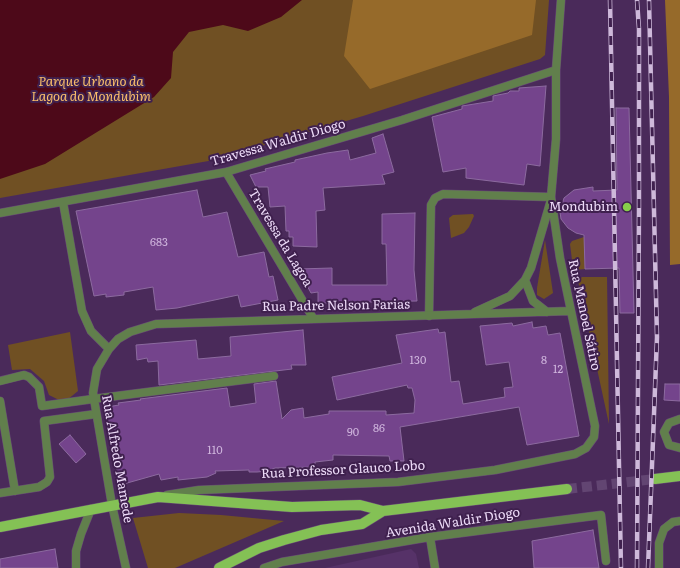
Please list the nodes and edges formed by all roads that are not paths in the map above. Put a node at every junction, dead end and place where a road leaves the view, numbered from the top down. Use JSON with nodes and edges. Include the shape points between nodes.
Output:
{"nodes":[{"id":1,"x":561,"y":0,"type":"edge"},
{"id":2,"x":556,"y":70,"type":"junction"},
{"id":3,"x":226,"y":172,"type":"junction"},
{"id":4,"x":552,"y":197,"type":"junction"},
{"id":5,"x":63,"y":202,"type":"junction"},
{"id":6,"x":0,"y":213,"type":"edge"},
{"id":7,"x":525,"y":280,"type":"junction"},
{"id":8,"x":570,"y":311,"type":"junction"},
{"id":9,"x":547,"y":312,"type":"junction"},
{"id":10,"x":468,"y":315,"type":"junction"},
{"id":11,"x":429,"y":316,"type":"junction"},
{"id":12,"x":313,"y":318,"type":"junction"},
{"id":13,"x":109,"y":349,"type":"junction"},
{"id":14,"x":274,"y":376,"type":"dead end"},
{"id":15,"x":0,"y":381,"type":"edge"},
{"id":16,"x":93,"y":399,"type":"junction"},
{"id":17,"x":0,"y":401,"type":"edge"},
{"id":18,"x":96,"y":414,"type":"junction"},
{"id":19,"x":680,"y":419,"type":"edge"},
{"id":20,"x":594,"y":437,"type":"joint"},
{"id":21,"x":680,"y":448,"type":"edge"},
{"id":22,"x":680,"y":476,"type":"edge"},
{"id":23,"x":655,"y":479,"type":"tunnel mouth"},
{"id":24,"x":567,"y":489,"type":"tunnel mouth"},
{"id":25,"x":15,"y":491,"type":"junction"},
{"id":26,"x":0,"y":493,"type":"edge"},
{"id":27,"x":158,"y":497,"type":"junction"},
{"id":28,"x":112,"y":505,"type":"junction"},
{"id":29,"x":91,"y":509,"type":"junction"},
{"id":30,"x":383,"y":510,"type":"junction"},
{"id":31,"x":680,"y":521,"type":"edge"},
{"id":32,"x":0,"y":527,"type":"edge"},
{"id":33,"x":430,"y":537,"type":"junction"},
{"id":34,"x":606,"y":561,"type":"dead end"},
{"id":35,"x":76,"y":568,"type":"edge"},
{"id":36,"x":126,"y":568,"type":"edge"},
{"id":37,"x":219,"y":568,"type":"edge"},
{"id":38,"x":264,"y":568,"type":"edge"},
{"id":39,"x":434,"y":568,"type":"edge"},
{"id":40,"x":659,"y":568,"type":"edge"}],
"edges":[{"from":1,"to":2,"type":"street","name":"Rua Manoel Sátiro"},
{"from":2,"to":3,"type":"street","name":"Travessa Waldir Diogo","via":[[402,120]]},
{"from":2,"to":4,"type":"street","name":"Rua Manoel Sátiro","via":[[556,139]]},
{"from":3,"to":5,"type":"street","name":"Travessa Waldir Diogo"},
{"from":3,"to":12,"type":"street","name":"Travessa da Lagoa"},
{"from":4,"to":7,"type":"street","name":"Rua Manoel Sátiro"},
{"from":4,"to":8,"type":"street","name":"Rua Manoel Sátiro"},
{"from":4,"to":11,"type":"street","via":[[443,194],[435,198],[432,205]]},
{"from":5,"to":6,"type":"street","name":"Travessa Waldir Diogo"},
{"from":5,"to":13,"type":"street","via":[[82,311],[91,332]]},
{"from":7,"to":9,"type":"street","via":[[533,301]]},
{"from":7,"to":10,"type":"street","name":"Rua Manoel Sátiro","via":[[510,296]]},
{"from":8,"to":9,"type":"street","name":"Rua Padre Nelson Farias"},
{"from":8,"to":20,"type":"street","name":"Rua Manoel Sátiro","via":[[596,426]]},
{"from":9,"to":10,"type":"street","name":"Rua Padre Nelson Farias"},
{"from":10,"to":11,"type":"street","name":"Rua Padre Nelson Farias"},
{"from":11,"to":12,"type":"street","name":"Rua Padre Nelson Farias"},
{"from":12,"to":13,"type":"street","name":"Rua Padre Nelson Farias","via":[[156,324],[130,332],[118,339]]},
{"from":13,"to":16,"type":"street","name":"Rua Alfredo Mamede","via":[[97,369]]},
{"from":14,"to":16,"type":"street"},
{"from":15,"to":16,"type":"street","via":[[24,375],[29,377],[39,388],[42,406]]},
{"from":16,"to":18,"type":"street","name":"Rua Alfredo Mamede"},
{"from":17,"to":25,"type":"street"},
{"from":18,"to":25,"type":"street","via":[[44,421],[50,477],[44,485]]},
{"from":18,"to":28,"type":"street","name":"Rua Alfredo Mamede"},
{"from":19,"to":21,"type":"street","via":[[669,423],[664,432],[669,445]]},
{"from":20,"to":27,"type":"street","name":"Rua Professor Glauco Lobo","via":[[586,448],[575,454],[495,470],[398,482],[199,490]]},
{"from":22,"to":23,"type":"main road"},
{"from":24,"to":30,"type":"main road","name":"Rua Professor Glauco Lobo"},
{"from":25,"to":26,"type":"street"},
{"from":27,"to":28,"type":"main road","name":"Rua Professor Glauco Lobo"},
{"from":27,"to":30,"type":"main road","name":"Rua Professor Glauco Lobo","via":[[292,507],[360,505]]},
{"from":28,"to":29,"type":"main road","name":"Rua Professor Glauco Lobo"},
{"from":28,"to":36,"type":"street","name":"Rua Alfredo Mamede"},
{"from":29,"to":32,"type":"main road","name":"Rua Professor Glauco Lobo"},
{"from":29,"to":35,"type":"street","via":[[76,551]]},
{"from":30,"to":37,"type":"main road","name":"Rua Professor Glauco Lobo","via":[[362,524],[321,530],[258,548]]},
{"from":31,"to":40,"type":"street","via":[[673,522],[664,529],[659,543]]},
{"from":33,"to":34,"type":"street","name":"Avenida Waldir Diogo","via":[[601,515]]},
{"from":33,"to":38,"type":"street","name":"Avenida Waldir Diogo","via":[[282,562]]},
{"from":33,"to":39,"type":"street"}]}
